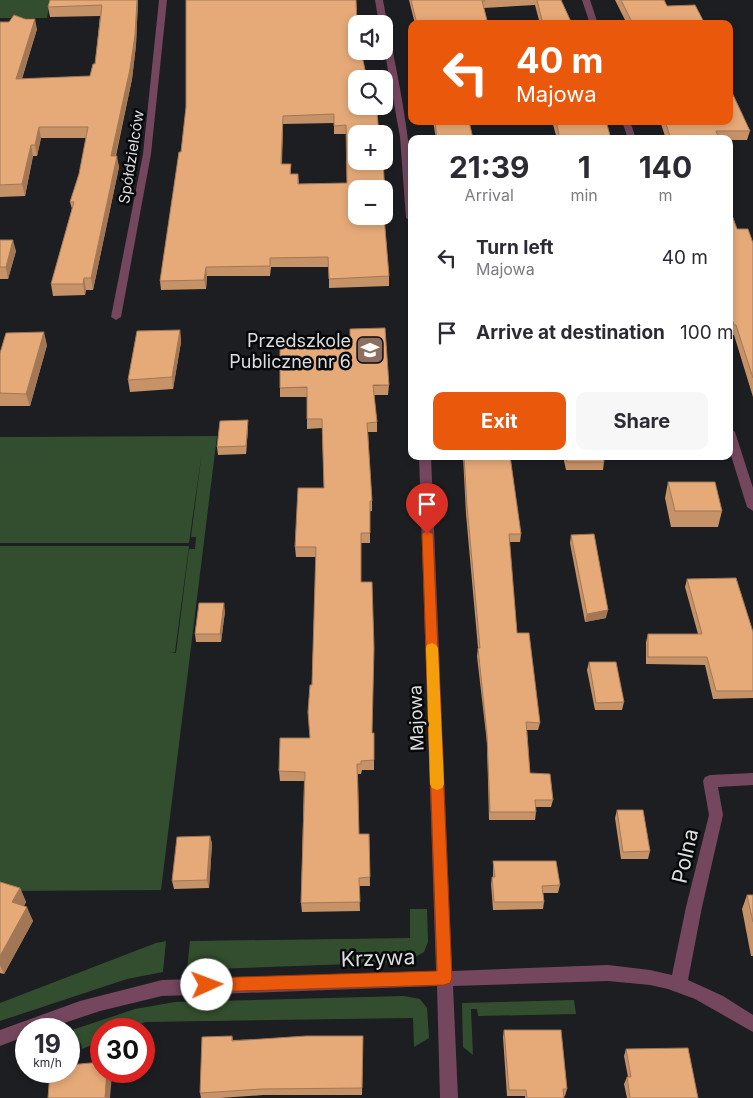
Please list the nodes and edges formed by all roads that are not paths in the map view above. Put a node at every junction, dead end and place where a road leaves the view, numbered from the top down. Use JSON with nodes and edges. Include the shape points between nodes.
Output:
{"nodes":[{"id":1,"x":163,"y":0,"type":"edge"},
{"id":2,"x":379,"y":0,"type":"edge"},
{"id":3,"x":586,"y":0,"type":"edge"},
{"id":4,"x":593,"y":20,"type":"edge"},
{"id":5,"x":408,"y":183,"type":"edge"},
{"id":6,"x":116,"y":317,"type":"dead end"},
{"id":7,"x":733,"y":444,"type":"edge"},
{"id":8,"x":424,"y":460,"type":"edge"},
{"id":9,"x":753,"y":507,"type":"edge"},
{"id":10,"x":753,"y":779,"type":"edge"},
{"id":11,"x":444,"y":978,"type":"junction"},
{"id":12,"x":680,"y":983,"type":"junction"},
{"id":13,"x":753,"y":1024,"type":"edge"},
{"id":14,"x":0,"y":1038,"type":"edge"},
{"id":15,"x":449,"y":1098,"type":"edge"}],
"edges":[{"from":1,"to":6,"type":"street","name":"Spółdzielców","via":[[150,132]]},
{"from":2,"to":5,"type":"street","via":[[404,137]]},
{"from":3,"to":4,"type":"street"},
{"from":7,"to":9,"type":"street"},
{"from":8,"to":11,"type":"street","name":"Majowa"},
{"from":10,"to":12,"type":"street","name":"Polna","via":[[710,781],[716,815]]},
{"from":11,"to":12,"type":"street","name":"Krzywa","via":[[608,973],[636,974]]},
{"from":11,"to":14,"type":"street","name":"Krzywa","via":[[162,988],[88,1007]]},
{"from":11,"to":15,"type":"street","name":"Majowa"},
{"from":12,"to":13,"type":"street","name":"Krzywa"}]}
